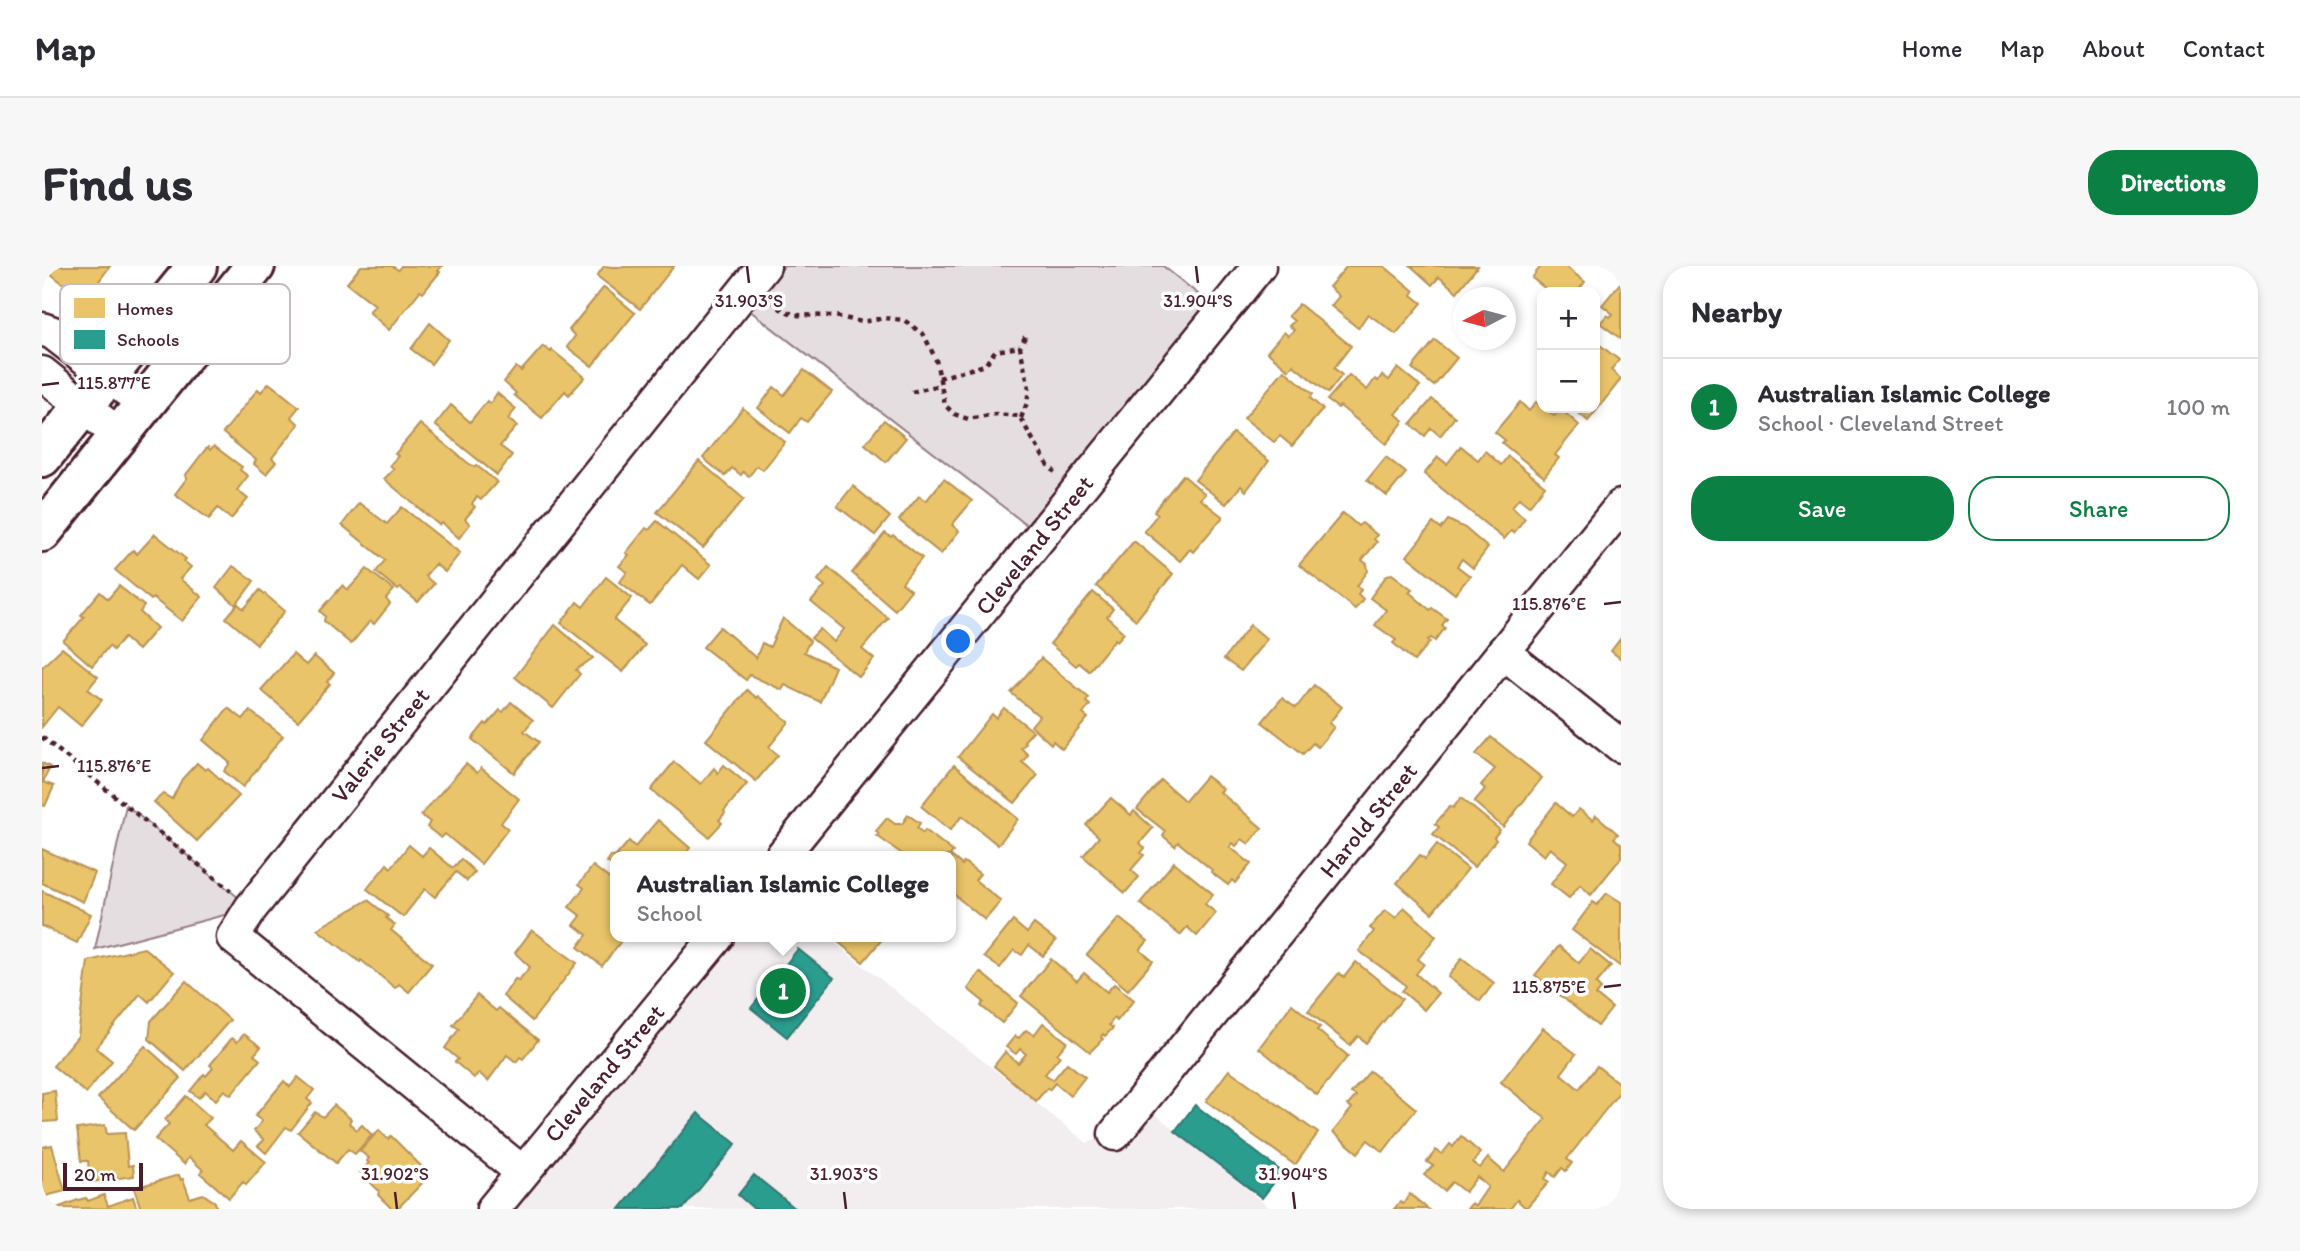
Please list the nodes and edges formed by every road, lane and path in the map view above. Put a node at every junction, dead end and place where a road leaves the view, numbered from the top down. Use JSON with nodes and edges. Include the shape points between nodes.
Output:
{"nodes":[{"id":1,"x":197,"y":266,"type":"edge"},
{"id":2,"x":255,"y":266,"type":"edge"},
{"id":3,"x":1259,"y":266,"type":"edge"},
{"id":4,"x":758,"y":274,"type":"edge"},
{"id":5,"x":182,"y":284,"type":"edge"},
{"id":6,"x":240,"y":284,"type":"edge"},
{"id":7,"x":42,"y":330,"type":"edge"},
{"id":8,"x":1027,"y":333,"type":"dead end"},
{"id":9,"x":60,"y":338,"type":"edge"},
{"id":10,"x":1020,"y":347,"type":"junction"},
{"id":11,"x":93,"y":364,"type":"edge"},
{"id":12,"x":116,"y":364,"type":"edge"},
{"id":13,"x":176,"y":364,"type":"edge"},
{"id":14,"x":42,"y":373,"type":"edge"},
{"id":15,"x":107,"y":375,"type":"junction"},
{"id":16,"x":939,"y":378,"type":"junction"},
{"id":17,"x":940,"y":385,"type":"junction"},
{"id":18,"x":912,"y":392,"type":"dead end"},
{"id":19,"x":144,"y":403,"type":"junction"},
{"id":20,"x":82,"y":407,"type":"junction"},
{"id":21,"x":1021,"y":418,"type":"junction"},
{"id":22,"x":119,"y":435,"type":"junction"},
{"id":23,"x":42,"y":457,"type":"edge"},
{"id":24,"x":1077,"y":491,"type":"junction"},
{"id":25,"x":1621,"y":506,"type":"edge"},
{"id":26,"x":42,"y":532,"type":"edge"},
{"id":27,"x":1503,"y":653,"type":"junction"},
{"id":28,"x":42,"y":737,"type":"edge"},
{"id":29,"x":1621,"y":746,"type":"edge"},
{"id":30,"x":786,"y":851,"type":"edge"},
{"id":31,"x":250,"y":908,"type":"junction"},
{"id":32,"x":712,"y":942,"type":"edge"},
{"id":33,"x":1115,"y":1134,"type":"dead end"},
{"id":34,"x":522,"y":1172,"type":"junction"},
{"id":35,"x":493,"y":1209,"type":"edge"}],
"edges":[{"from":1,"to":5,"type":"main road"},
{"from":2,"to":6,"type":"main road"},
{"from":3,"to":24,"type":"street","name":"Cleveland Street"},
{"from":4,"to":16,"type":"path","via":[[781,309],[795,314],[862,322],[904,320],[924,335]]},
{"from":4,"to":31,"type":"street","name":"Valerie Street"},
{"from":7,"to":9,"type":"street"},
{"from":8,"to":10,"type":"path"},
{"from":10,"to":16,"type":"path","via":[[995,351],[985,365]]},
{"from":10,"to":21,"type":"path","via":[[1029,388]]},
{"from":11,"to":15,"type":"street"},
{"from":12,"to":15,"type":"main road"},
{"from":13,"to":19,"type":"main road"},
{"from":14,"to":20,"type":"street"},
{"from":15,"to":19,"type":"street"},
{"from":15,"to":20,"type":"main road"},
{"from":16,"to":17,"type":"path"},
{"from":17,"to":18,"type":"path"},
{"from":17,"to":21,"type":"path","via":[[945,405],[954,414],[968,419],[995,414]]},
{"from":19,"to":22,"type":"main road"},
{"from":20,"to":22,"type":"street"},
{"from":20,"to":23,"type":"main road"},
{"from":21,"to":24,"type":"path","via":[[1049,467]]},
{"from":22,"to":26,"type":"main road"},
{"from":24,"to":30,"type":"street","name":"Cleveland Street"},
{"from":25,"to":27,"type":"street","name":"Harold Street"},
{"from":27,"to":29,"type":"street"},
{"from":27,"to":33,"type":"street","name":"Harold Street"},
{"from":28,"to":31,"type":"path"},
{"from":31,"to":34,"type":"street","name":"Valerie Street","via":[[233,937]]},
{"from":32,"to":34,"type":"street","name":"Cleveland Street"},
{"from":34,"to":35,"type":"street","name":"Cleveland Street"}]}
